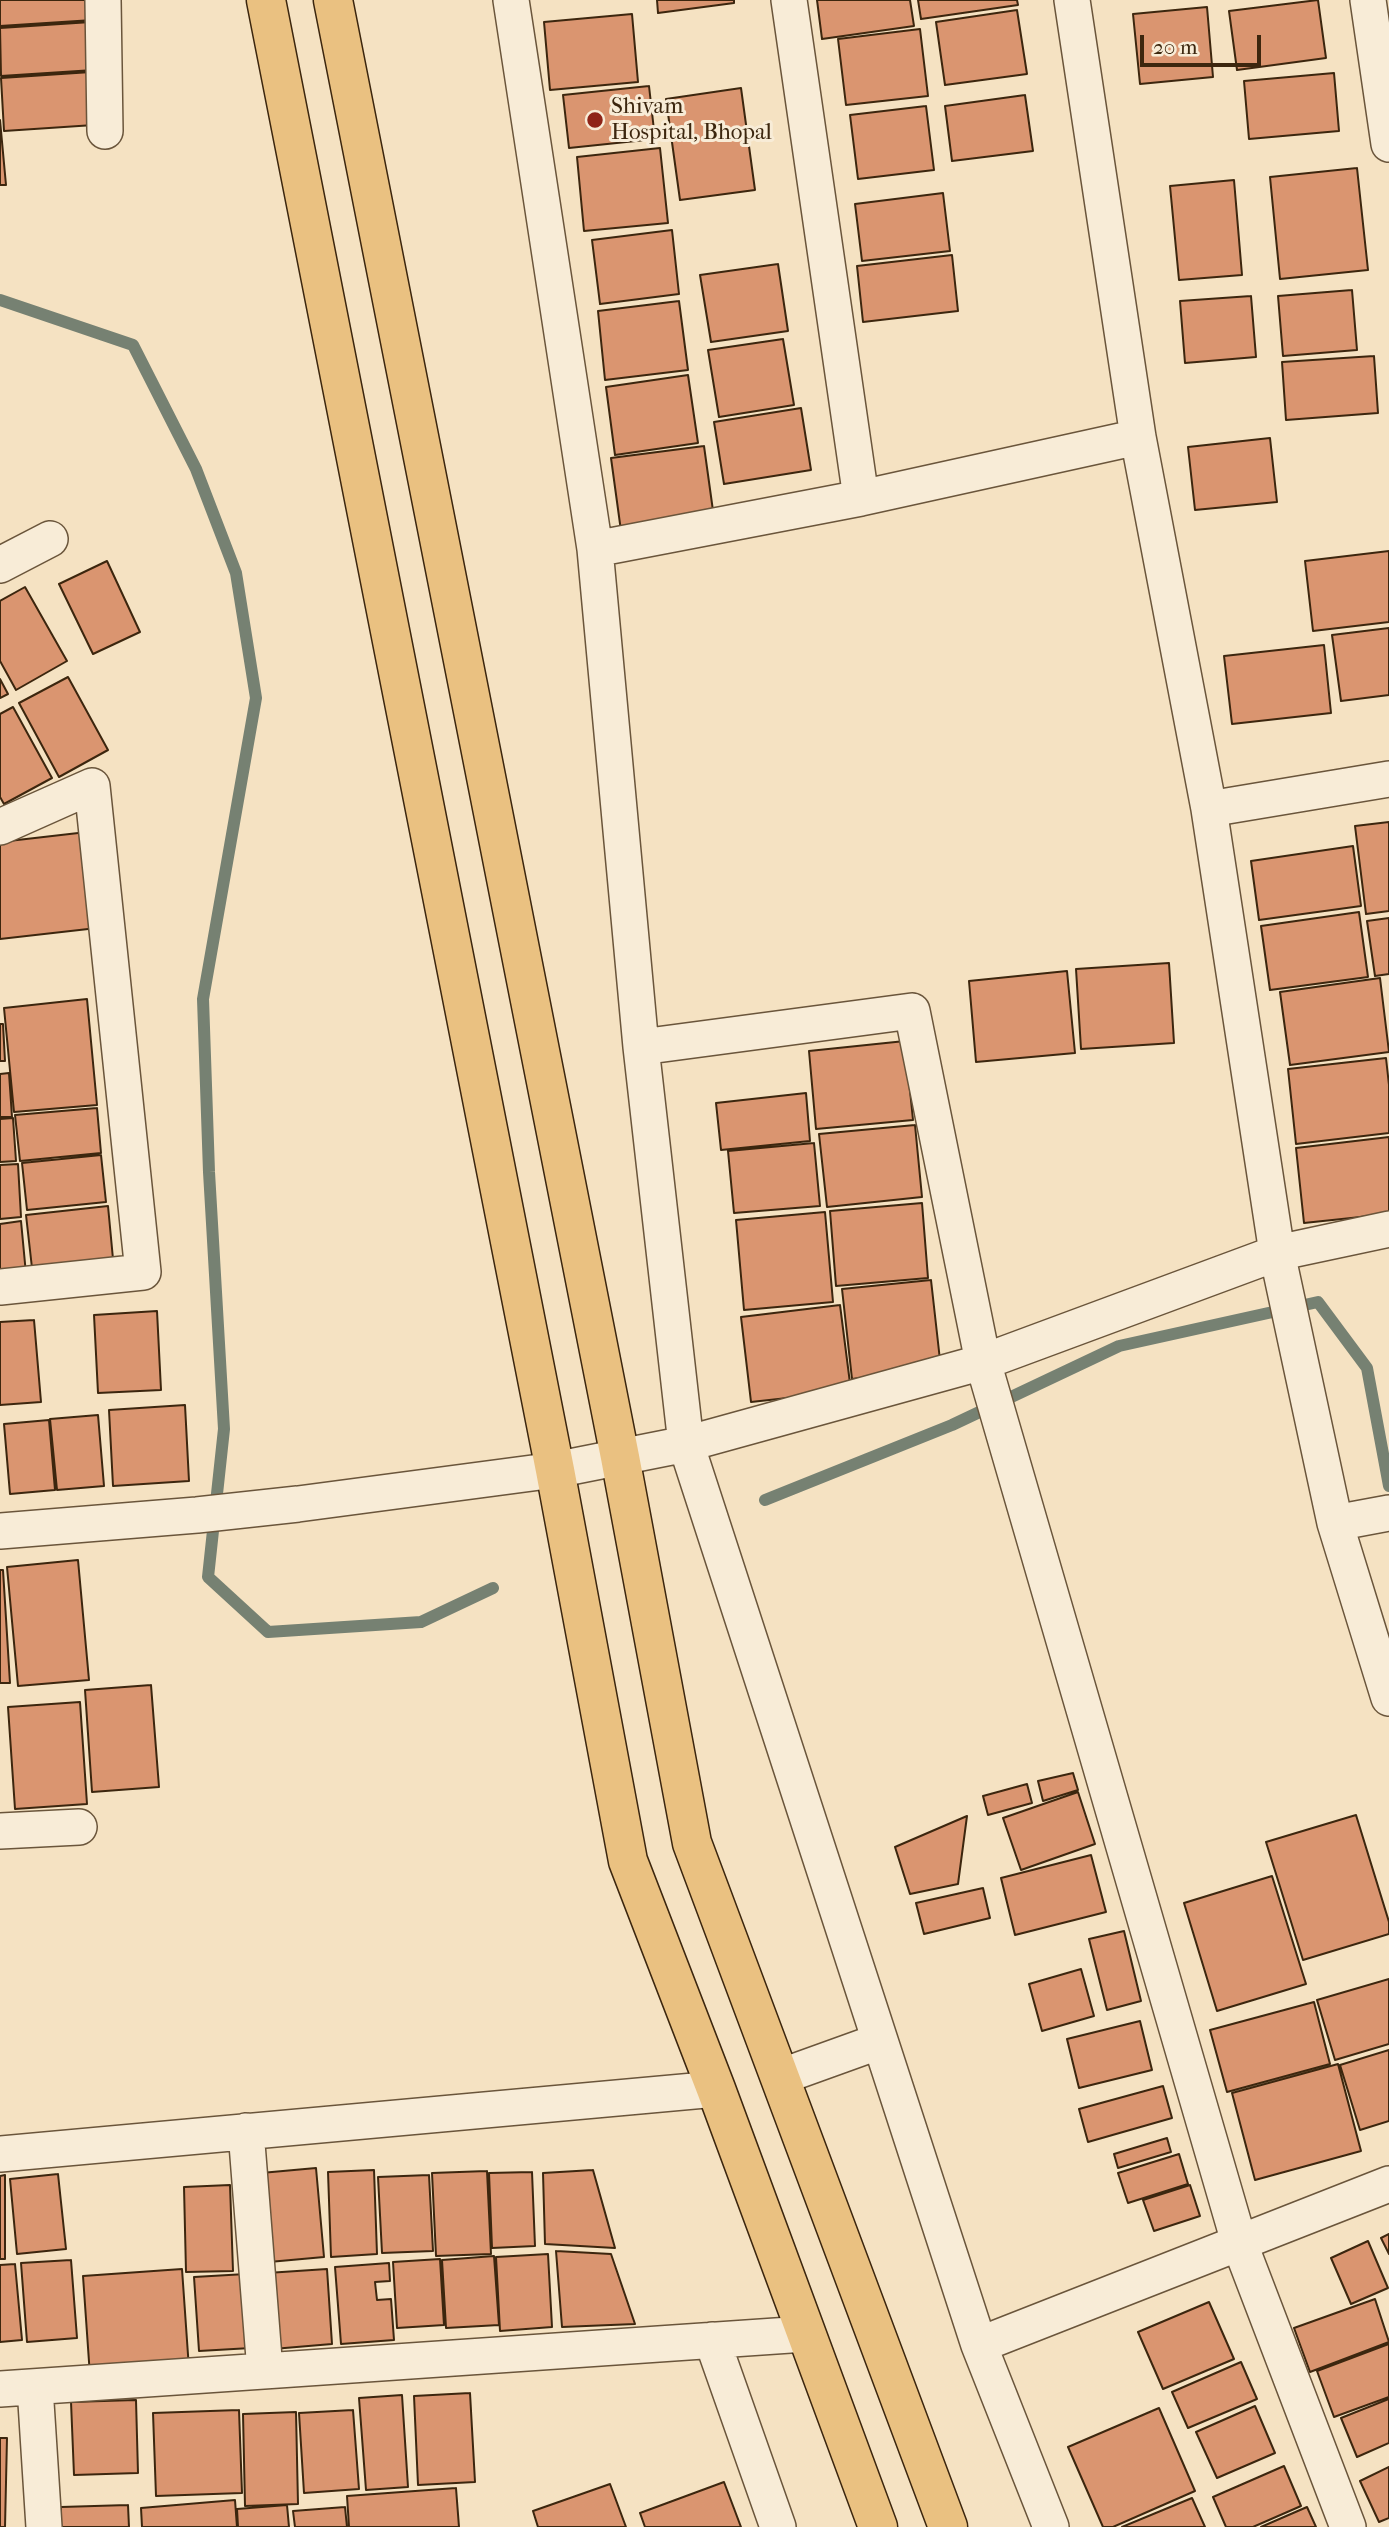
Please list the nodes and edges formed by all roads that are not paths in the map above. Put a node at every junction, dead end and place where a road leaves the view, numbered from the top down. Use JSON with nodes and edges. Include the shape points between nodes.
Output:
{"nodes":[{"id":1,"x":103,"y":0,"type":"edge"},
{"id":2,"x":266,"y":0,"type":"edge"},
{"id":3,"x":333,"y":0,"type":"edge"},
{"id":4,"x":511,"y":0,"type":"edge"},
{"id":5,"x":789,"y":0,"type":"edge"},
{"id":6,"x":1072,"y":0,"type":"edge"},
{"id":7,"x":1376,"y":19,"type":"edge"},
{"id":8,"x":104,"y":131,"type":"dead end"},
{"id":9,"x":1389,"y":144,"type":"edge"},
{"id":10,"x":1138,"y":437,"type":"junction"},
{"id":11,"x":861,"y":498,"type":"junction"},
{"id":12,"x":50,"y":539,"type":"dead end"},
{"id":13,"x":595,"y":549,"type":"junction"},
{"id":14,"x":0,"y":565,"type":"edge"},
{"id":15,"x":1389,"y":779,"type":"edge"},
{"id":16,"x":1209,"y":809,"type":"junction"},
{"id":17,"x":0,"y":827,"type":"edge"},
{"id":18,"x":641,"y":1047,"type":"junction"},
{"id":19,"x":1389,"y":1229,"type":"edge"},
{"id":20,"x":1277,"y":1254,"type":"junction"},
{"id":21,"x":0,"y":1287,"type":"edge"},
{"id":22,"x":982,"y":1362,"type":"junction"},
{"id":23,"x":686,"y":1444,"type":"junction"},
{"id":24,"x":620,"y":1457,"type":"junction"},
{"id":25,"x":555,"y":1470,"type":"junction"},
{"id":26,"x":1389,"y":1513,"type":"edge"},
{"id":27,"x":1335,"y":1523,"type":"junction"},
{"id":28,"x":0,"y":1531,"type":"edge"},
{"id":29,"x":1389,"y":1698,"type":"edge"},
{"id":30,"x":79,"y":1827,"type":"dead end"},
{"id":31,"x":0,"y":1831,"type":"edge"},
{"id":32,"x":880,"y":2041,"type":"junction"},
{"id":33,"x":780,"y":2077,"type":"junction"},
{"id":34,"x":716,"y":2089,"type":"junction"},
{"id":35,"x":246,"y":2131,"type":"junction"},
{"id":36,"x":0,"y":2154,"type":"edge"},
{"id":37,"x":1389,"y":2183,"type":"edge"},
{"id":38,"x":1239,"y":2242,"type":"junction"},
{"id":39,"x":805,"y":2334,"type":"junction"},
{"id":40,"x":712,"y":2340,"type":"junction"},
{"id":41,"x":979,"y":2344,"type":"junction"},
{"id":42,"x":265,"y":2371,"type":"junction"},
{"id":43,"x":35,"y":2387,"type":"junction"},
{"id":44,"x":0,"y":2389,"type":"edge"},
{"id":45,"x":44,"y":2527,"type":"edge"},
{"id":46,"x":778,"y":2527,"type":"edge"},
{"id":47,"x":878,"y":2527,"type":"edge"},
{"id":48,"x":948,"y":2527,"type":"edge"},
{"id":49,"x":1051,"y":2527,"type":"edge"},
{"id":50,"x":1348,"y":2527,"type":"edge"}],
"edges":[{"from":1,"to":8,"type":"street"},
{"from":2,"to":25,"type":"main road"},
{"from":3,"to":24,"type":"main road"},
{"from":4,"to":13,"type":"street"},
{"from":5,"to":11,"type":"street"},
{"from":6,"to":10,"type":"street"},
{"from":7,"to":9,"type":"street"},
{"from":10,"to":11,"type":"street"},
{"from":10,"to":16,"type":"street"},
{"from":11,"to":13,"type":"street"},
{"from":12,"to":14,"type":"street"},
{"from":13,"to":18,"type":"street"},
{"from":15,"to":16,"type":"street"},
{"from":16,"to":20,"type":"street"},
{"from":17,"to":21,"type":"street","via":[[92,786],[143,1272]]},
{"from":18,"to":22,"type":"street","via":[[912,1011]]},
{"from":18,"to":23,"type":"street"},
{"from":19,"to":20,"type":"street"},
{"from":20,"to":22,"type":"street"},
{"from":20,"to":27,"type":"street"},
{"from":22,"to":23,"type":"street"},
{"from":22,"to":38,"type":"street"},
{"from":23,"to":24,"type":"street"},
{"from":23,"to":32,"type":"street"},
{"from":24,"to":25,"type":"street"},
{"from":24,"to":33,"type":"main road","via":[[692,1843]]},
{"from":25,"to":28,"type":"street","via":[[298,1504]]},
{"from":25,"to":34,"type":"main road","via":[[628,1861]]},
{"from":26,"to":27,"type":"street"},
{"from":27,"to":29,"type":"street"},
{"from":30,"to":31,"type":"street"},
{"from":32,"to":33,"type":"street"},
{"from":32,"to":41,"type":"street"},
{"from":33,"to":48,"type":"main road"},
{"from":34,"to":35,"type":"street"},
{"from":34,"to":39,"type":"main road"},
{"from":35,"to":36,"type":"street"},
{"from":35,"to":42,"type":"street"},
{"from":37,"to":38,"type":"street"},
{"from":38,"to":41,"type":"street"},
{"from":38,"to":50,"type":"street"},
{"from":39,"to":40,"type":"street"},
{"from":39,"to":47,"type":"main road"},
{"from":40,"to":42,"type":"street"},
{"from":40,"to":46,"type":"street"},
{"from":41,"to":49,"type":"street"},
{"from":42,"to":43,"type":"street"},
{"from":43,"to":44,"type":"street"},
{"from":43,"to":45,"type":"street"}]}
